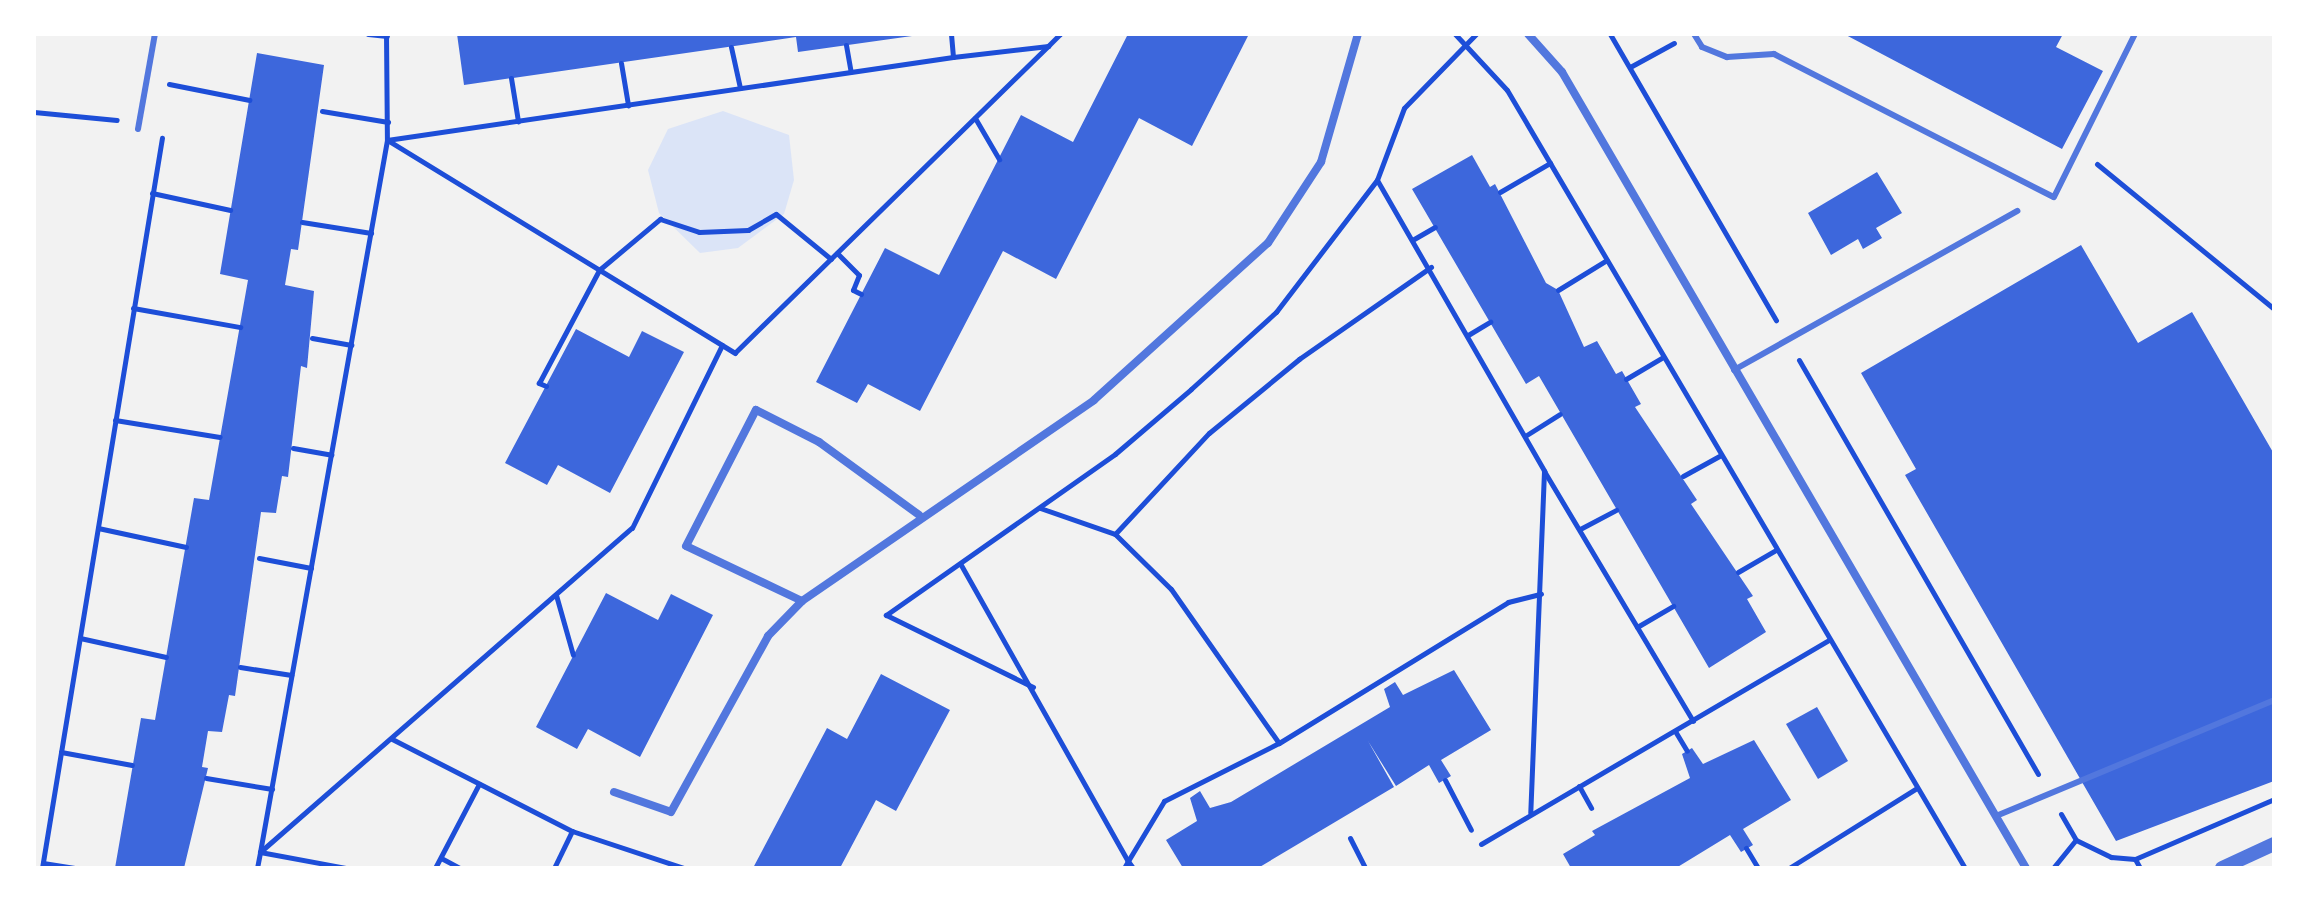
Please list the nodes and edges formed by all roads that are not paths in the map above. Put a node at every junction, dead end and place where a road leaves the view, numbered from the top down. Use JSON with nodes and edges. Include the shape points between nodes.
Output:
{"nodes":[{"id":1,"x":155,"y":34,"type":"edge"},
{"id":2,"x":1358,"y":34,"type":"edge"},
{"id":3,"x":1528,"y":34,"type":"edge"},
{"id":4,"x":1694,"y":34,"type":"edge"},
{"id":5,"x":2135,"y":34,"type":"edge"},
{"id":6,"x":138,"y":125,"type":"road end"},
{"id":7,"x":2017,"y":211,"type":"dead end"},
{"id":8,"x":1733,"y":371,"type":"junction"},
{"id":9,"x":919,"y":515,"type":"junction"},
{"id":10,"x":802,"y":601,"type":"junction"},
{"id":11,"x":2274,"y":700,"type":"edge"},
{"id":12,"x":614,"y":792,"type":"dead end"},
{"id":13,"x":1996,"y":816,"type":"junction"},
{"id":14,"x":2274,"y":844,"type":"edge"},
{"id":15,"x":2026,"y":868,"type":"edge"},
{"id":16,"x":2222,"y":868,"type":"edge"}],
"edges":[{"from":1,"to":6,"type":"lane"},
{"from":2,"to":9,"type":"street","via":[[1321,162],[1268,243],[1094,400]]},
{"from":3,"to":8,"type":"street","via":[[1562,72]]},
{"from":4,"to":5,"type":"lane","via":[[1702,47],[1727,57],[1774,54],[2054,197]]},
{"from":7,"to":8,"type":"lane"},
{"from":8,"to":13,"type":"street"},
{"from":9,"to":10,"type":"street"},
{"from":9,"to":10,"type":"street","via":[[819,442],[756,410],[686,546]]},
{"from":10,"to":12,"type":"street","via":[[768,636],[671,812]]},
{"from":11,"to":13,"type":"lane"},
{"from":13,"to":15,"type":"street"},
{"from":14,"to":16,"type":"street"}]}
